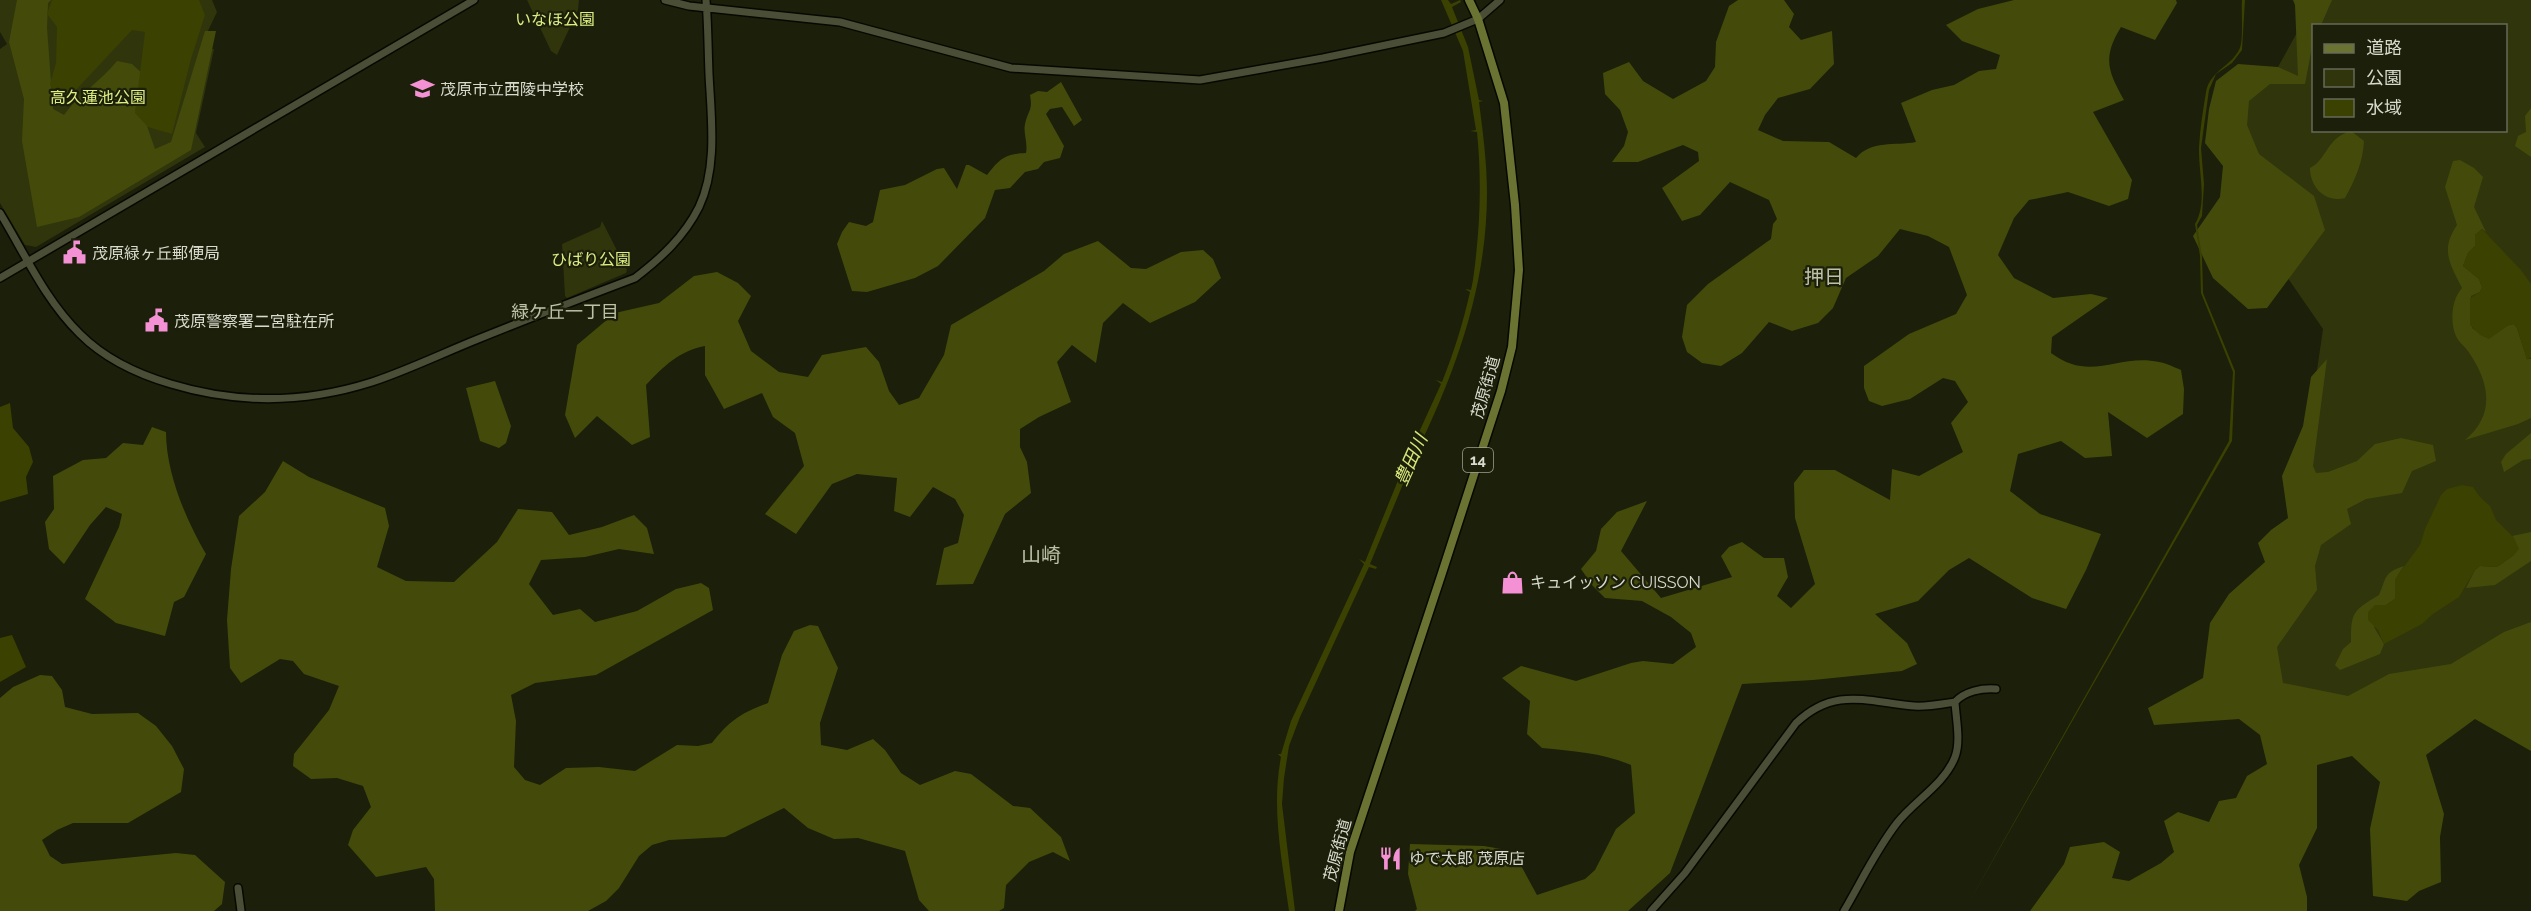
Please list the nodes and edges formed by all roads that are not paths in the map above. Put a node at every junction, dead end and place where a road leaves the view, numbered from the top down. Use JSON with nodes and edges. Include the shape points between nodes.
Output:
{"nodes":[{"id":1,"x":474,"y":0,"type":"edge"},
{"id":2,"x":664,"y":0,"type":"edge"},
{"id":3,"x":1469,"y":0,"type":"edge"},
{"id":4,"x":1500,"y":0,"type":"edge"},
{"id":5,"x":706,"y":4,"type":"edge"},
{"id":6,"x":1478,"y":19,"type":"junction"},
{"id":7,"x":0,"y":213,"type":"edge"},
{"id":8,"x":28,"y":261,"type":"junction"},
{"id":9,"x":0,"y":278,"type":"edge"},
{"id":10,"x":1996,"y":688,"type":"dead end"},
{"id":11,"x":1955,"y":702,"type":"junction"},
{"id":12,"x":238,"y":888,"type":"dead end"},
{"id":13,"x":241,"y":911,"type":"edge"},
{"id":14,"x":1339,"y":911,"type":"edge"},
{"id":15,"x":1651,"y":911,"type":"edge"},
{"id":16,"x":1844,"y":911,"type":"edge"}],
"edges":[{"from":1,"to":8,"type":"street"},
{"from":2,"to":5,"type":"street"},
{"from":3,"to":6,"type":"main road","name":"茂原街道","number":"14"},
{"from":4,"to":6,"type":"street"},
{"from":5,"to":6,"type":"street","via":[[840,22],[1011,68],[1178,79],[1218,78],[1444,33]]},
{"from":5,"to":8,"type":"street","via":[[710,156],[699,206],[676,242],[634,278],[375,381],[308,396],[258,398],[210,394],[145,377],[80,335],[42,287]]},
{"from":6,"to":14,"type":"main road","name":"茂原街道","number":"14","via":[[1504,104],[1515,205],[1519,270],[1512,347],[1350,852]]},
{"from":7,"to":8,"type":"street"},
{"from":8,"to":9,"type":"street"},
{"from":10,"to":11,"type":"street","via":[[1969,693]]},
{"from":11,"to":15,"type":"street","via":[[1916,706],[1852,698],[1808,711]]},
{"from":11,"to":16,"type":"street","via":[[1954,759],[1945,774],[1896,825]]},
{"from":12,"to":13,"type":"street"}]}
